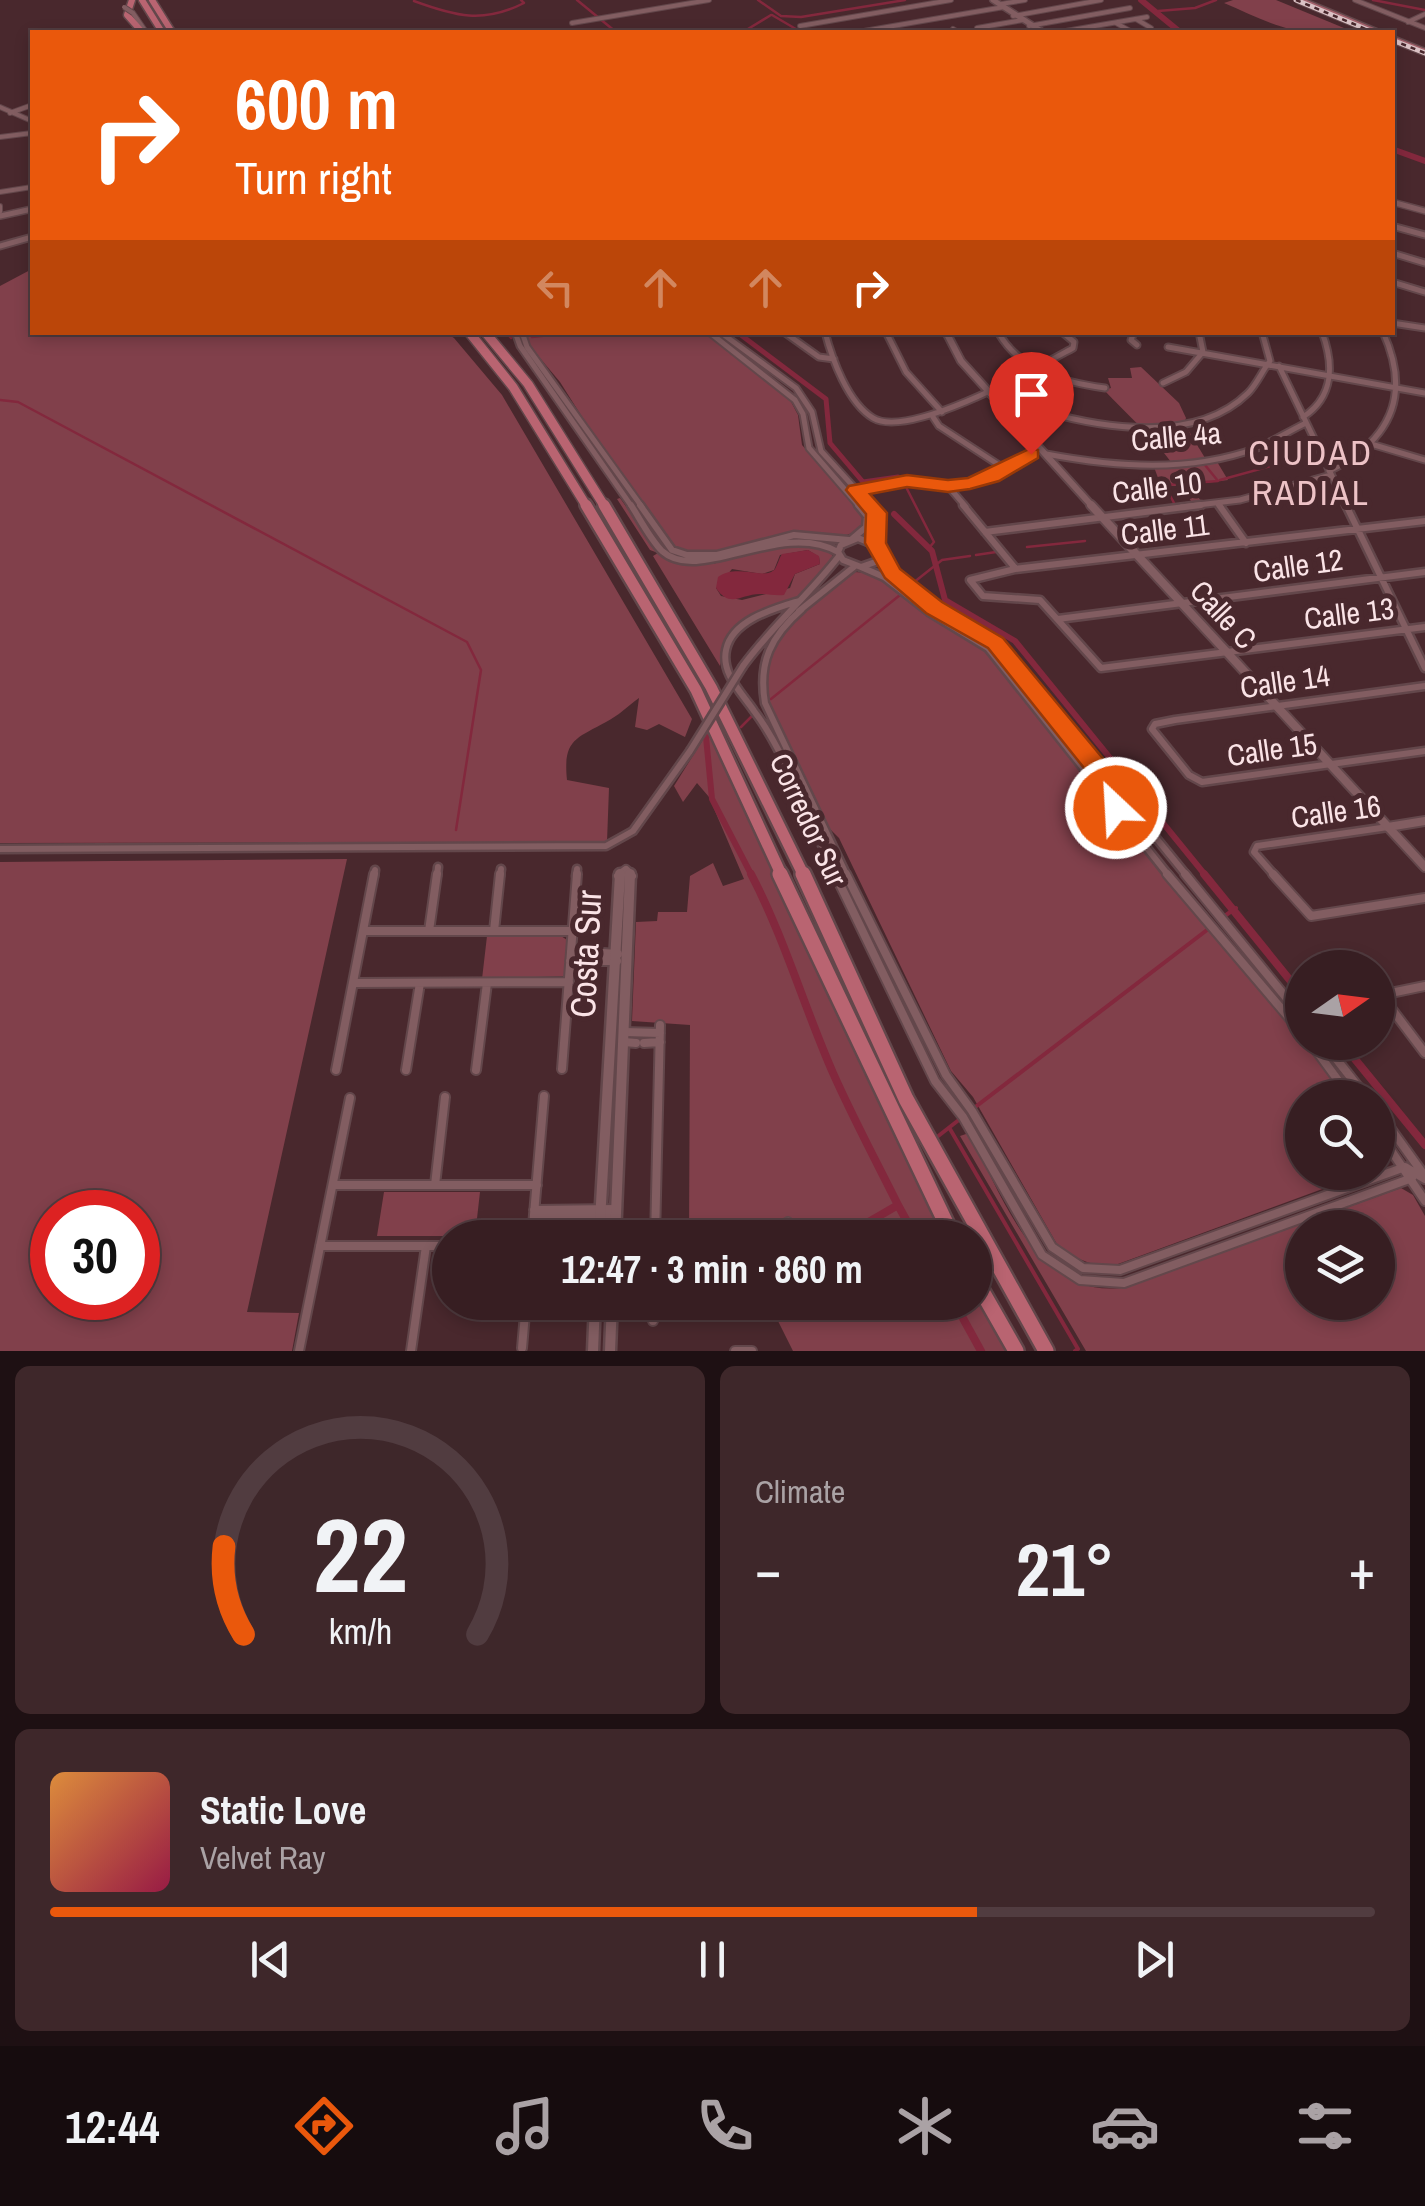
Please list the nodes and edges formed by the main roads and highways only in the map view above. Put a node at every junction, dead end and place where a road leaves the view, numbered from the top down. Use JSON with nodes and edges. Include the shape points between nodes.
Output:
{"nodes":[{"id":1,"x":132,"y":0,"type":"edge"},
{"id":2,"x":142,"y":0,"type":"edge"},
{"id":3,"x":152,"y":0,"type":"edge"},
{"id":4,"x":991,"y":0,"type":"edge"},
{"id":5,"x":1290,"y":0,"type":"edge"},
{"id":6,"x":1299,"y":0,"type":"edge"},
{"id":7,"x":142,"y":30,"type":"edge"},
{"id":8,"x":161,"y":30,"type":"edge"},
{"id":9,"x":171,"y":30,"type":"edge"},
{"id":10,"x":1037,"y":30,"type":"edge"},
{"id":11,"x":1361,"y":30,"type":"edge"},
{"id":12,"x":1371,"y":30,"type":"edge"},
{"id":13,"x":1395,"y":42,"type":"edge"},
{"id":14,"x":1424,"y":52,"type":"edge"},
{"id":15,"x":1395,"y":201,"type":"edge"},
{"id":16,"x":1425,"y":210,"type":"edge"},
{"id":17,"x":483,"y":339,"type":"edge"},
{"id":18,"x":944,"y":1220,"type":"edge"},
{"id":19,"x":992,"y":1308,"type":"edge"},
{"id":20,"x":1016,"y":1351,"type":"edge"},
{"id":21,"x":1046,"y":1351,"type":"edge"}],
"edges":[{"from":1,"to":7,"type":"highway","via":[[127,15]]},
{"from":2,"to":8,"type":"highway"},
{"from":3,"to":9,"type":"highway"},
{"from":4,"to":10,"type":"main road"},
{"from":5,"to":11,"type":"main road"},
{"from":6,"to":12,"type":"main road"},
{"from":13,"to":14,"type":"main road"},
{"from":15,"to":16,"type":"main road"},
{"from":17,"to":18,"type":"highway","name":"Corredor Sur","via":[[696,690]]},
{"from":17,"to":21,"type":"highway","name":"Corredor Sur","via":[[538,399],[711,687],[906,1100]]},
{"from":19,"to":20,"type":"highway"}]}
